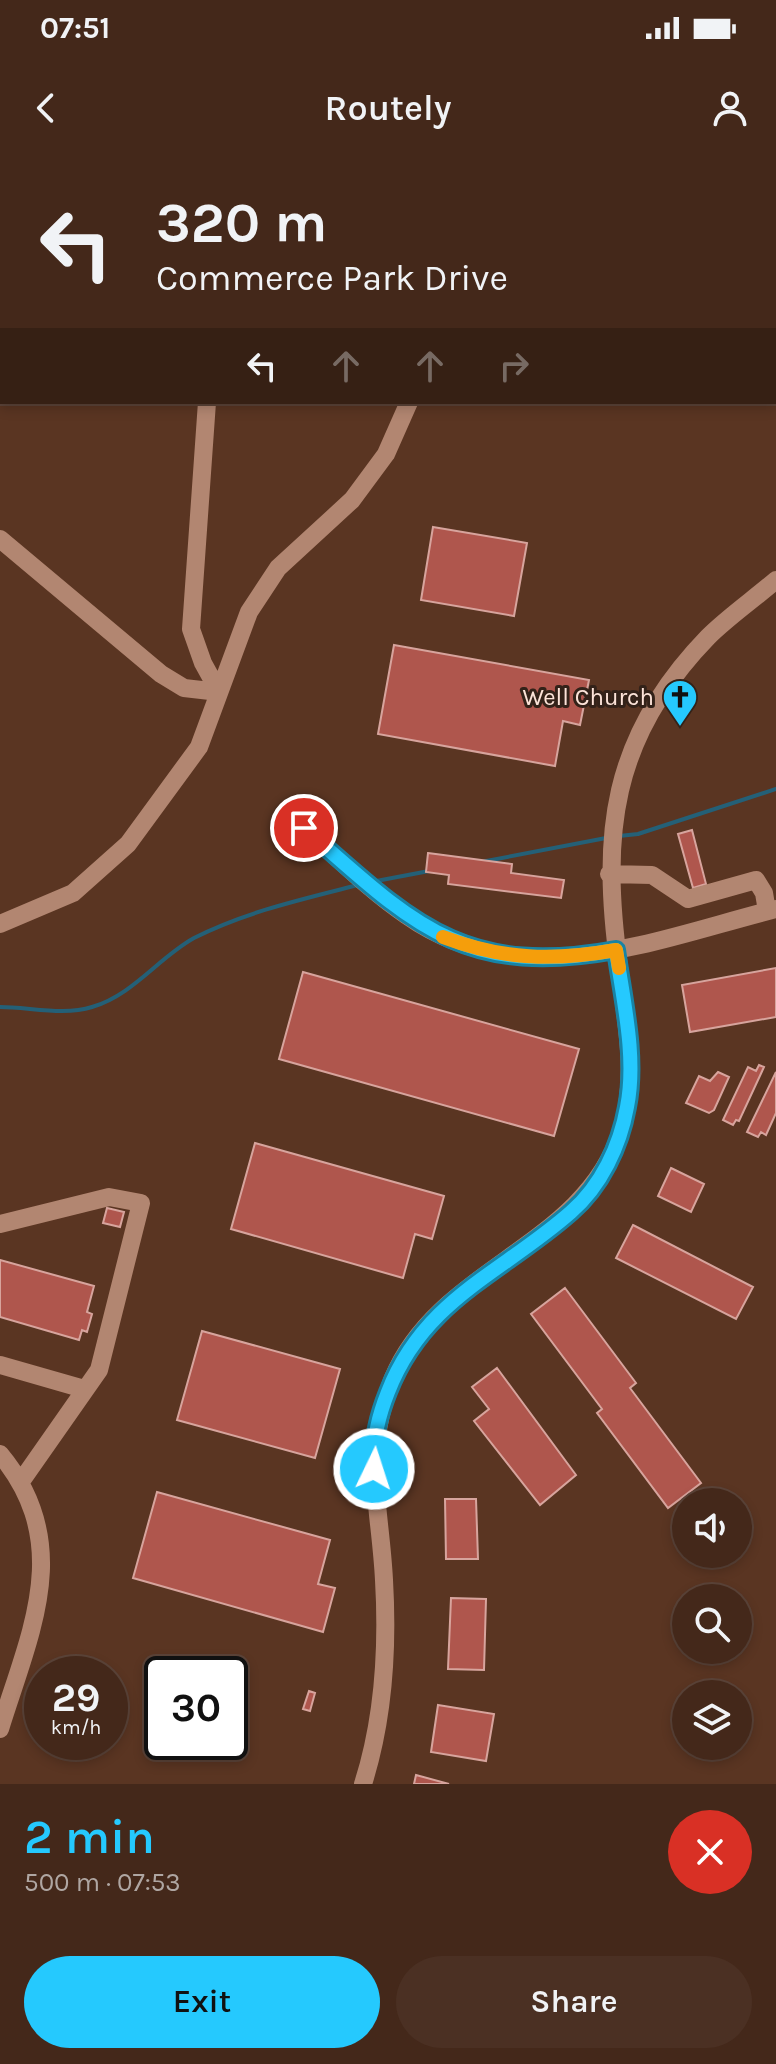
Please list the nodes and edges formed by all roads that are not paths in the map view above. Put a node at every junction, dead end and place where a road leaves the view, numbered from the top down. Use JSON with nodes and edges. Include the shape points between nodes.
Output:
{"nodes":[{"id":1,"x":207,"y":404,"type":"edge"},
{"id":2,"x":408,"y":404,"type":"edge"},
{"id":3,"x":0,"y":539,"type":"edge"},
{"id":4,"x":775,"y":583,"type":"edge"},
{"id":5,"x":219,"y":692,"type":"junction"},
{"id":6,"x":304,"y":828,"type":"dead end"},
{"id":7,"x":609,"y":874,"type":"junction"},
{"id":8,"x":772,"y":910,"type":"edge"},
{"id":9,"x":0,"y":924,"type":"edge"},
{"id":10,"x":616,"y":950,"type":"junction"},
{"id":11,"x":0,"y":1224,"type":"edge"},
{"id":12,"x":0,"y":1365,"type":"edge"},
{"id":13,"x":84,"y":1389,"type":"junction"},
{"id":14,"x":0,"y":1454,"type":"edge"},
{"id":15,"x":22,"y":1480,"type":"junction"},
{"id":16,"x":0,"y":1729,"type":"edge"},
{"id":17,"x":363,"y":1784,"type":"edge"}],
"edges":[{"from":1,"to":5,"type":"street","via":[[191,629]]},
{"from":2,"to":5,"type":"street","via":[[386,454],[352,500],[278,568],[249,612]]},
{"from":3,"to":5,"type":"street","via":[[161,674],[184,688]]},
{"from":4,"to":7,"type":"street","via":[[710,634],[645,723],[622,777]]},
{"from":5,"to":9,"type":"street","via":[[199,747],[128,844],[73,893]]},
{"from":6,"to":10,"type":"street","via":[[408,917],[469,947],[531,959]]},
{"from":7,"to":8,"type":"street","via":[[652,875],[688,899],[756,880]]},
{"from":7,"to":10,"type":"street"},
{"from":8,"to":10,"type":"street"},
{"from":10,"to":17,"type":"street","via":[[630,1087],[614,1151],[572,1211],[431,1320],[402,1358],[383,1404],[373,1452],[384,1578],[384,1676]]},
{"from":11,"to":13,"type":"street","via":[[109,1197],[141,1203],[99,1370]]},
{"from":12,"to":13,"type":"street"},
{"from":13,"to":15,"type":"street"},
{"from":14,"to":15,"type":"street"},
{"from":15,"to":16,"type":"street","via":[[38,1530],[38,1615]]}]}
